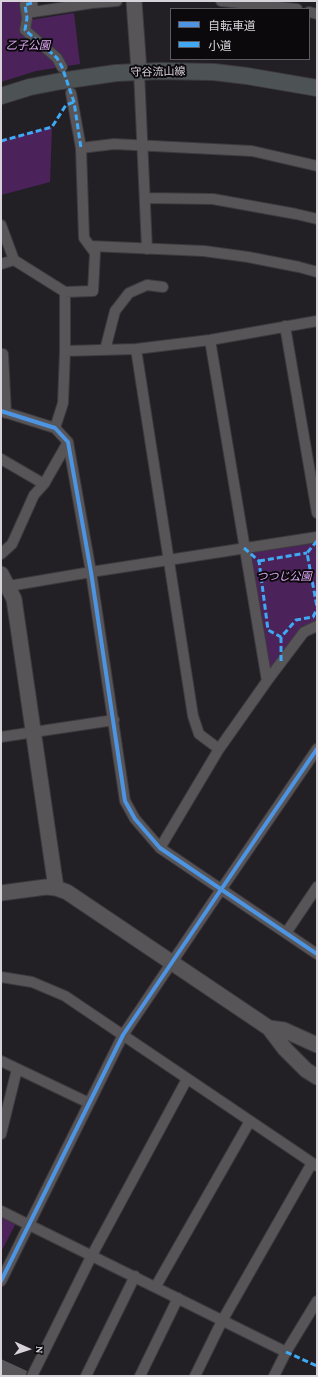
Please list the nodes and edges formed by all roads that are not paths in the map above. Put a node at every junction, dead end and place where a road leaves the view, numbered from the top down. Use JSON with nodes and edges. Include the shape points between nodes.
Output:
{"nodes":[{"id":1,"x":117,"y":1,"type":"edge"},
{"id":2,"x":134,"y":1,"type":"edge"},
{"id":3,"x":222,"y":1,"type":"edge"},
{"id":4,"x":32,"y":2,"type":"edge"},
{"id":5,"x":91,"y":2,"type":"edge"},
{"id":6,"x":239,"y":2,"type":"edge"},
{"id":7,"x":289,"y":8,"type":"edge"},
{"id":8,"x":139,"y":71,"type":"junction"},
{"id":9,"x":65,"y":80,"type":"junction"},
{"id":10,"x":317,"y":88,"type":"edge"},
{"id":11,"x":1,"y":96,"type":"edge"},
{"id":12,"x":142,"y":146,"type":"junction"},
{"id":13,"x":82,"y":148,"type":"junction"},
{"id":14,"x":317,"y":166,"type":"edge"},
{"id":15,"x":145,"y":198,"type":"junction"},
{"id":16,"x":317,"y":219,"type":"edge"},
{"id":17,"x":1,"y":224,"type":"edge"},
{"id":18,"x":90,"y":246,"type":"junction"},
{"id":19,"x":147,"y":249,"type":"junction"},
{"id":20,"x":14,"y":260,"type":"junction"},
{"id":21,"x":1,"y":264,"type":"edge"},
{"id":22,"x":317,"y":272,"type":"edge"},
{"id":23,"x":163,"y":287,"type":"dead end"},
{"id":24,"x":65,"y":292,"type":"junction"},
{"id":25,"x":317,"y":321,"type":"edge"},
{"id":26,"x":286,"y":326,"type":"junction"},
{"id":27,"x":210,"y":340,"type":"junction"},
{"id":28,"x":136,"y":349,"type":"junction"},
{"id":29,"x":105,"y":350,"type":"junction"},
{"id":30,"x":65,"y":351,"type":"junction"},
{"id":31,"x":1,"y":354,"type":"edge"},
{"id":32,"x":4,"y":412,"type":"edge"},
{"id":33,"x":55,"y":428,"type":"junction"},
{"id":34,"x":68,"y":442,"type":"junction"},
{"id":35,"x":1,"y":459,"type":"edge"},
{"id":36,"x":44,"y":484,"type":"junction"},
{"id":37,"x":317,"y":513,"type":"edge"},
{"id":38,"x":317,"y":537,"type":"edge"},
{"id":39,"x":244,"y":548,"type":"junction"},
{"id":40,"x":1,"y":554,"type":"edge"},
{"id":41,"x":169,"y":560,"type":"junction"},
{"id":42,"x":91,"y":572,"type":"junction"},
{"id":43,"x":3,"y":582,"type":"edge"},
{"id":44,"x":317,"y":626,"type":"edge"},
{"id":45,"x":267,"y":681,"type":"junction"},
{"id":46,"x":114,"y":720,"type":"junction"},
{"id":47,"x":32,"y":732,"type":"junction"},
{"id":48,"x":1,"y":737,"type":"edge"},
{"id":49,"x":219,"y":749,"type":"junction"},
{"id":50,"x":317,"y":749,"type":"edge"},
{"id":51,"x":160,"y":848,"type":"junction"},
{"id":52,"x":317,"y":887,"type":"edge"},
{"id":53,"x":56,"y":888,"type":"junction"},
{"id":54,"x":221,"y":889,"type":"junction"},
{"id":55,"x":1,"y":893,"type":"edge"},
{"id":56,"x":286,"y":933,"type":"junction"},
{"id":57,"x":317,"y":954,"type":"edge"},
{"id":58,"x":172,"y":962,"type":"junction"},
{"id":59,"x":1,"y":977,"type":"edge"},
{"id":60,"x":269,"y":1028,"type":"junction"},
{"id":61,"x":124,"y":1035,"type":"junction"},
{"id":62,"x":317,"y":1045,"type":"edge"},
{"id":63,"x":1,"y":1061,"type":"edge"},
{"id":64,"x":17,"y":1069,"type":"junction"},
{"id":65,"x":317,"y":1077,"type":"edge"},
{"id":66,"x":187,"y":1079,"type":"junction"},
{"id":67,"x":89,"y":1103,"type":"junction"},
{"id":68,"x":250,"y":1121,"type":"junction"},
{"id":69,"x":1,"y":1134,"type":"edge"},
{"id":70,"x":315,"y":1164,"type":"edge"},
{"id":71,"x":1,"y":1211,"type":"edge"},
{"id":72,"x":29,"y":1224,"type":"junction"},
{"id":73,"x":92,"y":1255,"type":"junction"},
{"id":74,"x":135,"y":1276,"type":"junction"},
{"id":75,"x":1,"y":1281,"type":"edge"},
{"id":76,"x":156,"y":1286,"type":"junction"},
{"id":77,"x":178,"y":1298,"type":"junction"},
{"id":78,"x":317,"y":1302,"type":"edge"},
{"id":79,"x":222,"y":1321,"type":"junction"},
{"id":80,"x":286,"y":1352,"type":"junction"},
{"id":81,"x":32,"y":1376,"type":"edge"},
{"id":82,"x":86,"y":1376,"type":"edge"},
{"id":83,"x":140,"y":1376,"type":"edge"},
{"id":84,"x":195,"y":1376,"type":"edge"},
{"id":85,"x":274,"y":1376,"type":"edge"}],
"edges":[{"from":1,"to":5,"type":"street"},
{"from":2,"to":8,"type":"street"},
{"from":3,"to":6,"type":"street"},
{"from":4,"to":5,"type":"street","via":[[33,12]]},
{"from":4,"to":9,"type":"street","via":[[24,5],[27,18],[25,30],[57,58]]},
{"from":6,"to":7,"type":"street"},
{"from":8,"to":9,"type":"main road","name":"守谷流山線"},
{"from":8,"to":10,"type":"main road","name":"守谷流山線","via":[[221,73],[279,80]]},
{"from":8,"to":12,"type":"street"},
{"from":9,"to":11,"type":"main road","name":"守谷流山線"},
{"from":9,"to":13,"type":"street"},
{"from":12,"to":13,"type":"street","via":[[114,144]]},
{"from":12,"to":14,"type":"street","via":[[252,151]]},
{"from":12,"to":15,"type":"street"},
{"from":13,"to":18,"type":"street","via":[[84,238]]},
{"from":15,"to":16,"type":"street","via":[[213,199]]},
{"from":15,"to":19,"type":"street"},
{"from":17,"to":20,"type":"street"},
{"from":18,"to":19,"type":"street"},
{"from":18,"to":24,"type":"street","via":[[95,253],[93,291]]},
{"from":19,"to":22,"type":"street","via":[[204,251],[248,257]]},
{"from":20,"to":21,"type":"street"},
{"from":20,"to":24,"type":"street"},
{"from":23,"to":29,"type":"street","via":[[147,285],[129,293],[115,311]]},
{"from":24,"to":30,"type":"street"},
{"from":25,"to":26,"type":"street"},
{"from":26,"to":27,"type":"street"},
{"from":26,"to":37,"type":"street"},
{"from":27,"to":28,"type":"street"},
{"from":27,"to":39,"type":"street"},
{"from":28,"to":29,"type":"street"},
{"from":28,"to":41,"type":"street"},
{"from":29,"to":30,"type":"street"},
{"from":30,"to":33,"type":"street","via":[[63,403]]},
{"from":31,"to":32,"type":"street"},
{"from":32,"to":33,"type":"street"},
{"from":33,"to":34,"type":"street"},
{"from":34,"to":36,"type":"street"},
{"from":34,"to":42,"type":"street"},
{"from":35,"to":36,"type":"street"},
{"from":36,"to":40,"type":"street","via":[[34,495],[12,544]]},
{"from":38,"to":39,"type":"street"},
{"from":39,"to":41,"type":"street"},
{"from":39,"to":45,"type":"street"},
{"from":41,"to":42,"type":"street"},
{"from":41,"to":49,"type":"street","via":[[193,716],[198,734]]},
{"from":42,"to":43,"type":"street"},
{"from":42,"to":46,"type":"street"},
{"from":43,"to":47,"type":"street","via":[[14,599]]},
{"from":44,"to":45,"type":"street","via":[[304,632]]},
{"from":45,"to":49,"type":"street"},
{"from":46,"to":47,"type":"street"},
{"from":46,"to":51,"type":"street","via":[[125,801],[135,819]]},
{"from":47,"to":48,"type":"street"},
{"from":47,"to":53,"type":"street"},
{"from":49,"to":51,"type":"street"},
{"from":50,"to":54,"type":"street"},
{"from":51,"to":54,"type":"street"},
{"from":52,"to":56,"type":"street"},
{"from":53,"to":55,"type":"street"},
{"from":53,"to":58,"type":"street","via":[[78,898]]},
{"from":54,"to":56,"type":"street"},
{"from":54,"to":58,"type":"street"},
{"from":56,"to":57,"type":"street"},
{"from":58,"to":60,"type":"street"},
{"from":58,"to":61,"type":"street"},
{"from":59,"to":61,"type":"street","via":[[32,982],[65,996]]},
{"from":60,"to":62,"type":"street","via":[[284,1030]]},
{"from":60,"to":65,"type":"street","via":[[285,1049]]},
{"from":61,"to":66,"type":"street"},
{"from":61,"to":67,"type":"street"},
{"from":63,"to":64,"type":"street"},
{"from":64,"to":67,"type":"street"},
{"from":64,"to":69,"type":"street"},
{"from":66,"to":68,"type":"street"},
{"from":66,"to":73,"type":"street"},
{"from":67,"to":72,"type":"street"},
{"from":68,"to":70,"type":"street"},
{"from":68,"to":76,"type":"street"},
{"from":70,"to":79,"type":"street"},
{"from":71,"to":72,"type":"street"},
{"from":72,"to":73,"type":"street"},
{"from":72,"to":75,"type":"street"},
{"from":73,"to":74,"type":"street"},
{"from":73,"to":81,"type":"street"},
{"from":74,"to":76,"type":"street"},
{"from":74,"to":82,"type":"street"},
{"from":76,"to":77,"type":"street"},
{"from":77,"to":79,"type":"street"},
{"from":77,"to":83,"type":"street"},
{"from":78,"to":80,"type":"street"},
{"from":79,"to":80,"type":"street"},
{"from":79,"to":84,"type":"street"},
{"from":80,"to":85,"type":"street"}]}
